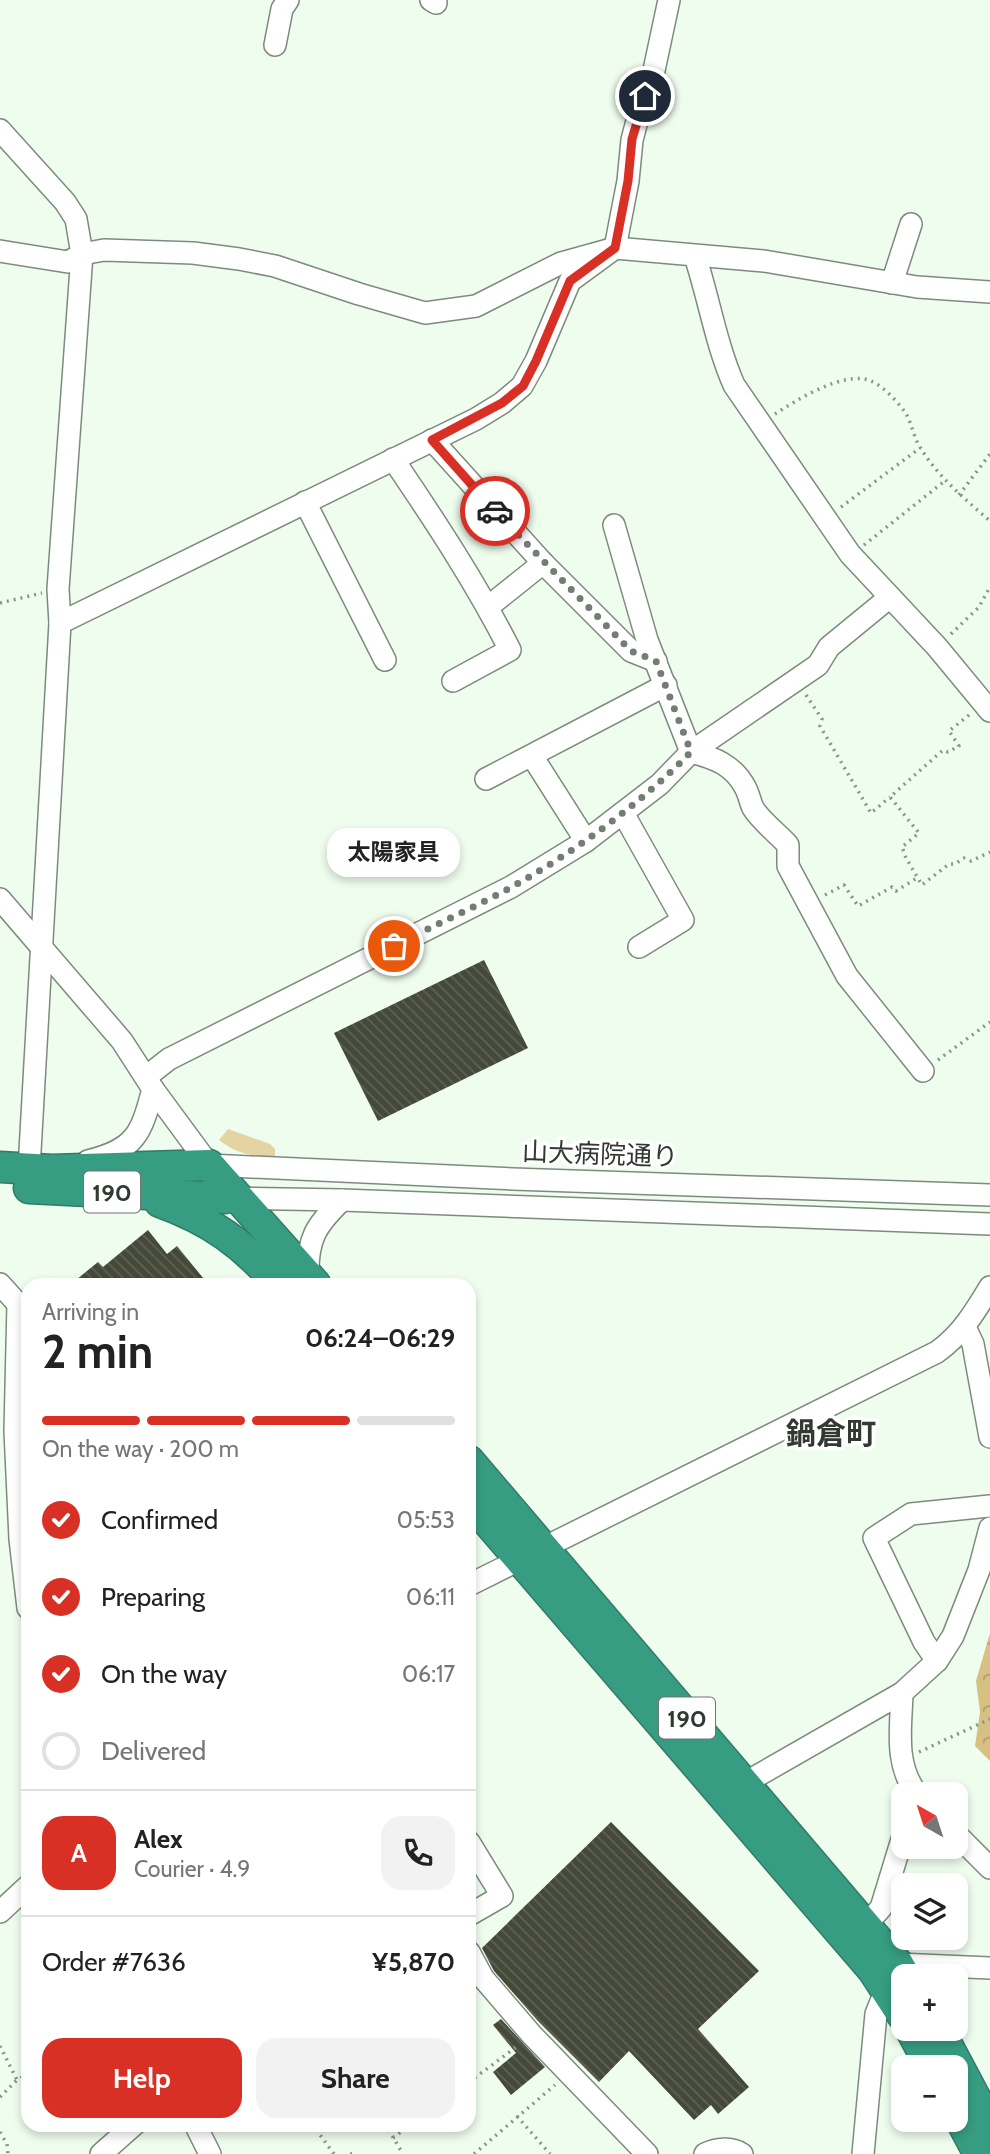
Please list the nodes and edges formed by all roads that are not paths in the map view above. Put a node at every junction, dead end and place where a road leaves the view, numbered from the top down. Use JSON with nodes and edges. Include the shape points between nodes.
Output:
{"nodes":[{"id":1,"x":288,"y":0,"type":"edge"},
{"id":2,"x":669,"y":0,"type":"edge"},
{"id":3,"x":275,"y":45,"type":"dead end"},
{"id":4,"x":0,"y":130,"type":"edge"},
{"id":5,"x":911,"y":224,"type":"dead end"},
{"id":6,"x":615,"y":248,"type":"junction"},
{"id":7,"x":0,"y":251,"type":"edge"},
{"id":8,"x":82,"y":254,"type":"junction"},
{"id":9,"x":695,"y":256,"type":"junction"},
{"id":10,"x":892,"y":283,"type":"junction"},
{"id":11,"x":990,"y":292,"type":"edge"},
{"id":12,"x":432,"y":440,"type":"junction"},
{"id":13,"x":393,"y":459,"type":"junction"},
{"id":14,"x":305,"y":502,"type":"junction"},
{"id":15,"x":614,"y":525,"type":"dead end"},
{"id":16,"x":543,"y":563,"type":"junction"},
{"id":17,"x":890,"y":597,"type":"junction"},
{"id":18,"x":488,"y":607,"type":"junction"},
{"id":19,"x":60,"y":623,"type":"junction"},
{"id":20,"x":385,"y":660,"type":"dead end"},
{"id":21,"x":656,"y":661,"type":"junction"},
{"id":22,"x":453,"y":681,"type":"dead end"},
{"id":23,"x":666,"y":685,"type":"junction"},
{"id":24,"x":987,"y":707,"type":"edge"},
{"id":25,"x":691,"y":752,"type":"junction"},
{"id":26,"x":532,"y":756,"type":"junction"},
{"id":27,"x":486,"y":779,"type":"dead end"},
{"id":28,"x":623,"y":813,"type":"junction"},
{"id":29,"x":586,"y":841,"type":"junction"},
{"id":30,"x":0,"y":899,"type":"edge"},
{"id":31,"x":40,"y":946,"type":"junction"},
{"id":32,"x":639,"y":947,"type":"dead end"},
{"id":33,"x":923,"y":1071,"type":"road end"},
{"id":34,"x":149,"y":1083,"type":"junction"},
{"id":35,"x":209,"y":1166,"type":"junction"},
{"id":36,"x":27,"y":1169,"type":"edge"},
{"id":37,"x":0,"y":1187,"type":"edge"},
{"id":38,"x":130,"y":1193,"type":"junction"},
{"id":39,"x":990,"y":1195,"type":"edge"},
{"id":40,"x":232,"y":1198,"type":"junction"},
{"id":41,"x":342,"y":1199,"type":"junction"},
{"id":42,"x":990,"y":1224,"type":"edge"},
{"id":43,"x":272,"y":1278,"type":"edge"},
{"id":44,"x":302,"y":1278,"type":"edge"},
{"id":45,"x":306,"y":1278,"type":"edge"},
{"id":46,"x":990,"y":1287,"type":"edge"},
{"id":47,"x":11,"y":1298,"type":"edge"},
{"id":48,"x":965,"y":1327,"type":"junction"},
{"id":49,"x":990,"y":1437,"type":"edge"},
{"id":50,"x":476,"y":1471,"type":"edge"},
{"id":51,"x":476,"y":1506,"type":"edge"},
{"id":52,"x":990,"y":1506,"type":"edge"},
{"id":53,"x":990,"y":1528,"type":"edge"},
{"id":54,"x":10,"y":1539,"type":"edge"},
{"id":55,"x":532,"y":1554,"type":"junction"},
{"id":56,"x":21,"y":1581,"type":"edge"},
{"id":57,"x":476,"y":1582,"type":"edge"},
{"id":58,"x":937,"y":1661,"type":"junction"},
{"id":59,"x":902,"y":1693,"type":"junction"},
{"id":60,"x":908,"y":1782,"type":"edge"},
{"id":61,"x":743,"y":1784,"type":"junction"},
{"id":62,"x":968,"y":1846,"type":"edge"},
{"id":63,"x":476,"y":1853,"type":"edge"},
{"id":64,"x":896,"y":1859,"type":"edge"},
{"id":65,"x":990,"y":1868,"type":"edge"},
{"id":66,"x":21,"y":1892,"type":"edge"},
{"id":67,"x":476,"y":1911,"type":"edge"},
{"id":68,"x":0,"y":1912,"type":"edge"},
{"id":69,"x":865,"y":1926,"type":"junction"},
{"id":70,"x":476,"y":1965,"type":"edge"},
{"id":71,"x":990,"y":1968,"type":"edge"},
{"id":72,"x":890,"y":1975,"type":"edge"},
{"id":73,"x":945,"y":2041,"type":"edge"},
{"id":74,"x":990,"y":2126,"type":"edge"},
{"id":75,"x":126,"y":2132,"type":"edge"},
{"id":76,"x":199,"y":2132,"type":"edge"},
{"id":77,"x":967,"y":2132,"type":"edge"},
{"id":78,"x":101,"y":2154,"type":"edge"},
{"id":79,"x":210,"y":2154,"type":"edge"},
{"id":80,"x":647,"y":2154,"type":"edge"},
{"id":81,"x":705,"y":2154,"type":"edge"},
{"id":82,"x":742,"y":2154,"type":"edge"},
{"id":83,"x":863,"y":2154,"type":"edge"},
{"id":84,"x":979,"y":2154,"type":"edge"}],
"edges":[{"from":1,"to":3,"type":"street"},
{"from":2,"to":6,"type":"street","via":[[653,75],[632,139]]},
{"from":4,"to":8,"type":"street","via":[[65,202],[76,219]]},
{"from":5,"to":10,"type":"street"},
{"from":6,"to":8,"type":"street","via":[[561,262],[476,306],[425,313],[239,259],[146,250]]},
{"from":6,"to":9,"type":"street"},
{"from":6,"to":12,"type":"street","via":[[570,281],[523,386],[502,403]]},
{"from":7,"to":8,"type":"street","via":[[68,262]]},
{"from":8,"to":19,"type":"street","via":[[58,589]]},
{"from":9,"to":10,"type":"street","via":[[764,261]]},
{"from":9,"to":17,"type":"street","via":[[722,358],[734,385],[850,554]]},
{"from":10,"to":11,"type":"street"},
{"from":12,"to":13,"type":"street"},
{"from":12,"to":16,"type":"street"},
{"from":13,"to":14,"type":"street"},
{"from":13,"to":18,"type":"street"},
{"from":14,"to":19,"type":"street"},
{"from":14,"to":20,"type":"street"},
{"from":15,"to":21,"type":"street"},
{"from":16,"to":18,"type":"street"},
{"from":16,"to":21,"type":"street","via":[[631,651]]},
{"from":17,"to":24,"type":"street"},
{"from":17,"to":25,"type":"street","via":[[829,647],[818,665]]},
{"from":18,"to":22,"type":"street","via":[[510,650]]},
{"from":19,"to":31,"type":"street"},
{"from":21,"to":23,"type":"street"},
{"from":23,"to":25,"type":"street"},
{"from":23,"to":26,"type":"street"},
{"from":25,"to":28,"type":"street"},
{"from":25,"to":33,"type":"street","via":[[711,757],[735,772],[754,810],[788,845],[788,866],[847,976]]},
{"from":26,"to":27,"type":"street"},
{"from":26,"to":29,"type":"street"},
{"from":28,"to":29,"type":"street"},
{"from":28,"to":32,"type":"street","via":[[684,920]]},
{"from":29,"to":34,"type":"street","via":[[511,887],[169,1059]]},
{"from":30,"to":31,"type":"street"},
{"from":31,"to":34,"type":"street","via":[[122,1041]]},
{"from":31,"to":36,"type":"street"},
{"from":34,"to":35,"type":"street"},
{"from":34,"to":36,"type":"street","via":[[145,1120],[124,1148],[110,1156]]},
{"from":35,"to":36,"type":"highway","number":"190"},
{"from":35,"to":39,"type":"street","name":"山大病院通り"},
{"from":35,"to":40,"type":"highway"},
{"from":37,"to":38,"type":"highway","number":"190"},
{"from":38,"to":40,"type":"highway","number":"190"},
{"from":38,"to":43,"type":"highway","number":"190","via":[[221,1230]]},
{"from":40,"to":41,"type":"street"},
{"from":40,"to":44,"type":"highway"},
{"from":41,"to":42,"type":"street"},
{"from":41,"to":45,"type":"street","via":[[311,1237]]},
{"from":46,"to":48,"type":"street"},
{"from":47,"to":54,"type":"street","via":[[15,1431]]},
{"from":48,"to":49,"type":"street","via":[[973,1344]]},
{"from":48,"to":55,"type":"street","via":[[951,1342],[917,1363]]},
{"from":50,"to":55,"type":"highway","number":"190"},
{"from":51,"to":55,"type":"highway","number":"190"},
{"from":52,"to":58,"type":"street","via":[[911,1514],[874,1538]]},
{"from":53,"to":58,"type":"street","via":[[953,1636]]},
{"from":54,"to":56,"type":"street"},
{"from":55,"to":57,"type":"street"},
{"from":55,"to":61,"type":"highway","number":"190"},
{"from":55,"to":72,"type":"highway","number":"190"},
{"from":58,"to":59,"type":"street"},
{"from":59,"to":60,"type":"street","via":[[901,1760]]},
{"from":59,"to":61,"type":"street"},
{"from":61,"to":69,"type":"highway","number":"190"},
{"from":62,"to":65,"type":"street"},
{"from":63,"to":67,"type":"street","via":[[502,1896]]},
{"from":64,"to":69,"type":"street","via":[[881,1908]]},
{"from":66,"to":68,"type":"street"},
{"from":69,"to":72,"type":"highway","number":"190"},
{"from":70,"to":80,"type":"street","via":[[532,2035]]},
{"from":71,"to":72,"type":"street"},
{"from":72,"to":83,"type":"street","via":[[876,2014]]},
{"from":73,"to":74,"type":"highway"},
{"from":75,"to":78,"type":"street"},
{"from":76,"to":79,"type":"street"},
{"from":77,"to":84,"type":"highway"},
{"from":81,"to":82,"type":"street","via":[[713,2149]]}]}
